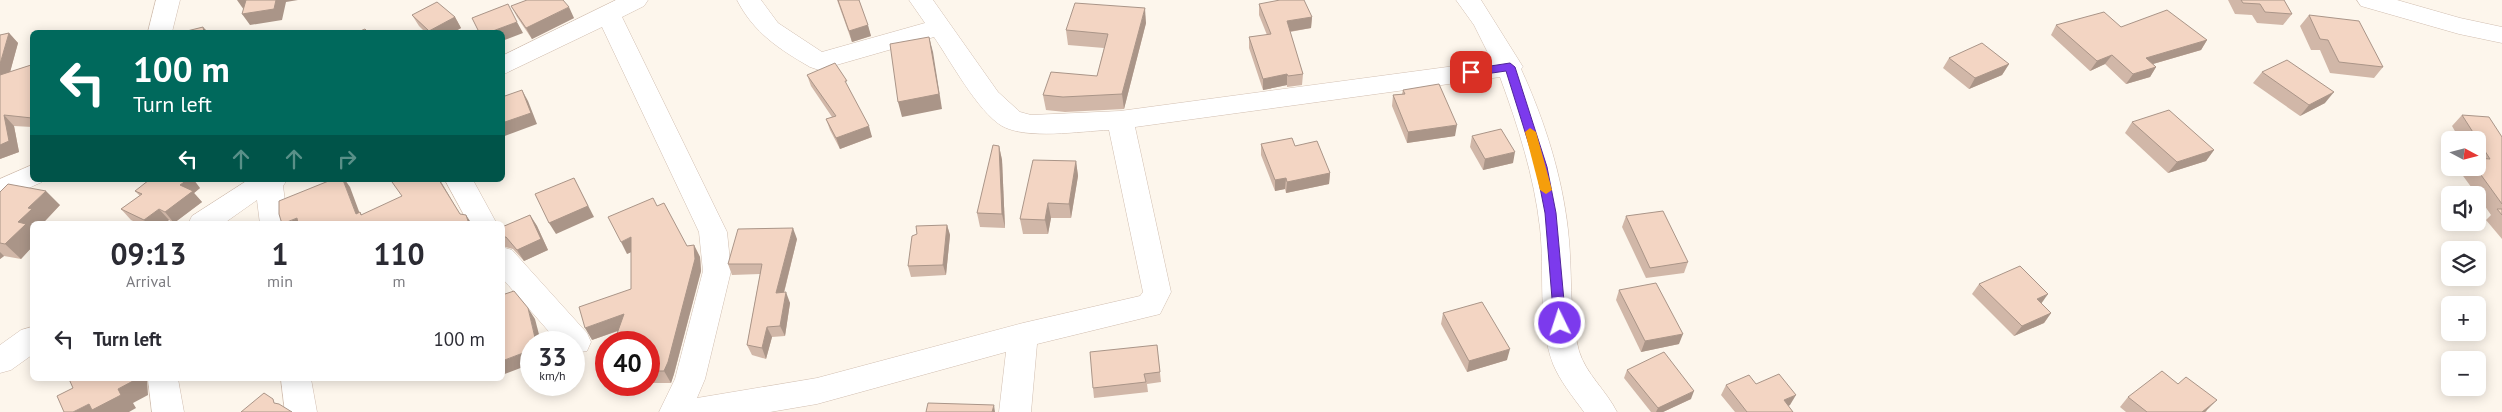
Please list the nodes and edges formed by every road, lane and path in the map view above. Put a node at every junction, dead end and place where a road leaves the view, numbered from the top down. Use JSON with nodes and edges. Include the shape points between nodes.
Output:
{"nodes":[{"id":1,"x":168,"y":0,"type":"edge"},
{"id":2,"x":636,"y":0,"type":"edge"},
{"id":3,"x":749,"y":0,"type":"edge"},
{"id":4,"x":921,"y":0,"type":"edge"},
{"id":5,"x":1468,"y":0,"type":"edge"},
{"id":6,"x":2369,"y":0,"type":"edge"},
{"id":7,"x":608,"y":14,"type":"junction"},
{"id":8,"x":940,"y":27,"type":"junction"},
{"id":9,"x":160,"y":30,"type":"edge"},
{"id":10,"x":2502,"y":35,"type":"edge"},
{"id":11,"x":505,"y":66,"type":"edge"},
{"id":12,"x":1510,"y":67,"type":"junction"},
{"id":13,"x":1120,"y":120,"type":"junction"},
{"id":14,"x":30,"y":176,"type":"edge"},
{"id":15,"x":244,"y":182,"type":"edge"},
{"id":16,"x":460,"y":182,"type":"edge"},
{"id":17,"x":264,"y":184,"type":"edge"},
{"id":18,"x":0,"y":191,"type":"edge"},
{"id":19,"x":207,"y":221,"type":"edge"},
{"id":20,"x":273,"y":221,"type":"edge"},
{"id":21,"x":481,"y":221,"type":"edge"},
{"id":22,"x":505,"y":261,"type":"edge"},
{"id":23,"x":566,"y":331,"type":"edge"},
{"id":24,"x":1023,"y":335,"type":"junction"},
{"id":25,"x":30,"y":340,"type":"edge"},
{"id":26,"x":0,"y":361,"type":"edge"},
{"id":27,"x":162,"y":381,"type":"edge"},
{"id":28,"x":296,"y":381,"type":"edge"},
{"id":29,"x":168,"y":412,"type":"edge"},
{"id":30,"x":301,"y":412,"type":"edge"},
{"id":31,"x":675,"y":412,"type":"edge"},
{"id":32,"x":692,"y":412,"type":"edge"},
{"id":33,"x":1015,"y":412,"type":"edge"},
{"id":34,"x":1601,"y":412,"type":"edge"}],
"edges":[{"from":1,"to":9,"type":"street"},
{"from":2,"to":7,"type":"street"},
{"from":3,"to":8,"type":"street","via":[[755,14],[772,33],[819,61]]},
{"from":4,"to":8,"type":"street"},
{"from":5,"to":12,"type":"street"},
{"from":6,"to":10,"type":"street"},
{"from":7,"to":11,"type":"street"},
{"from":7,"to":31,"type":"street","via":[[712,232],[717,271],[690,379]]},
{"from":8,"to":13,"type":"street","via":[[989,98],[1011,119],[1031,124]]},
{"from":12,"to":13,"type":"street"},
{"from":12,"to":34,"type":"street","via":[[1542,167],[1554,228],[1562,342],[1570,365]]},
{"from":13,"to":24,"type":"street","via":[[1157,292],[1150,306]]},
{"from":14,"to":18,"type":"street"},
{"from":15,"to":17,"type":"street"},
{"from":16,"to":21,"type":"street"},
{"from":17,"to":19,"type":"street"},
{"from":17,"to":20,"type":"street"},
{"from":22,"to":23,"type":"street"},
{"from":24,"to":32,"type":"street","via":[[817,391]]},
{"from":24,"to":33,"type":"street"},
{"from":25,"to":26,"type":"street"},
{"from":27,"to":29,"type":"street"},
{"from":28,"to":30,"type":"street"}]}
